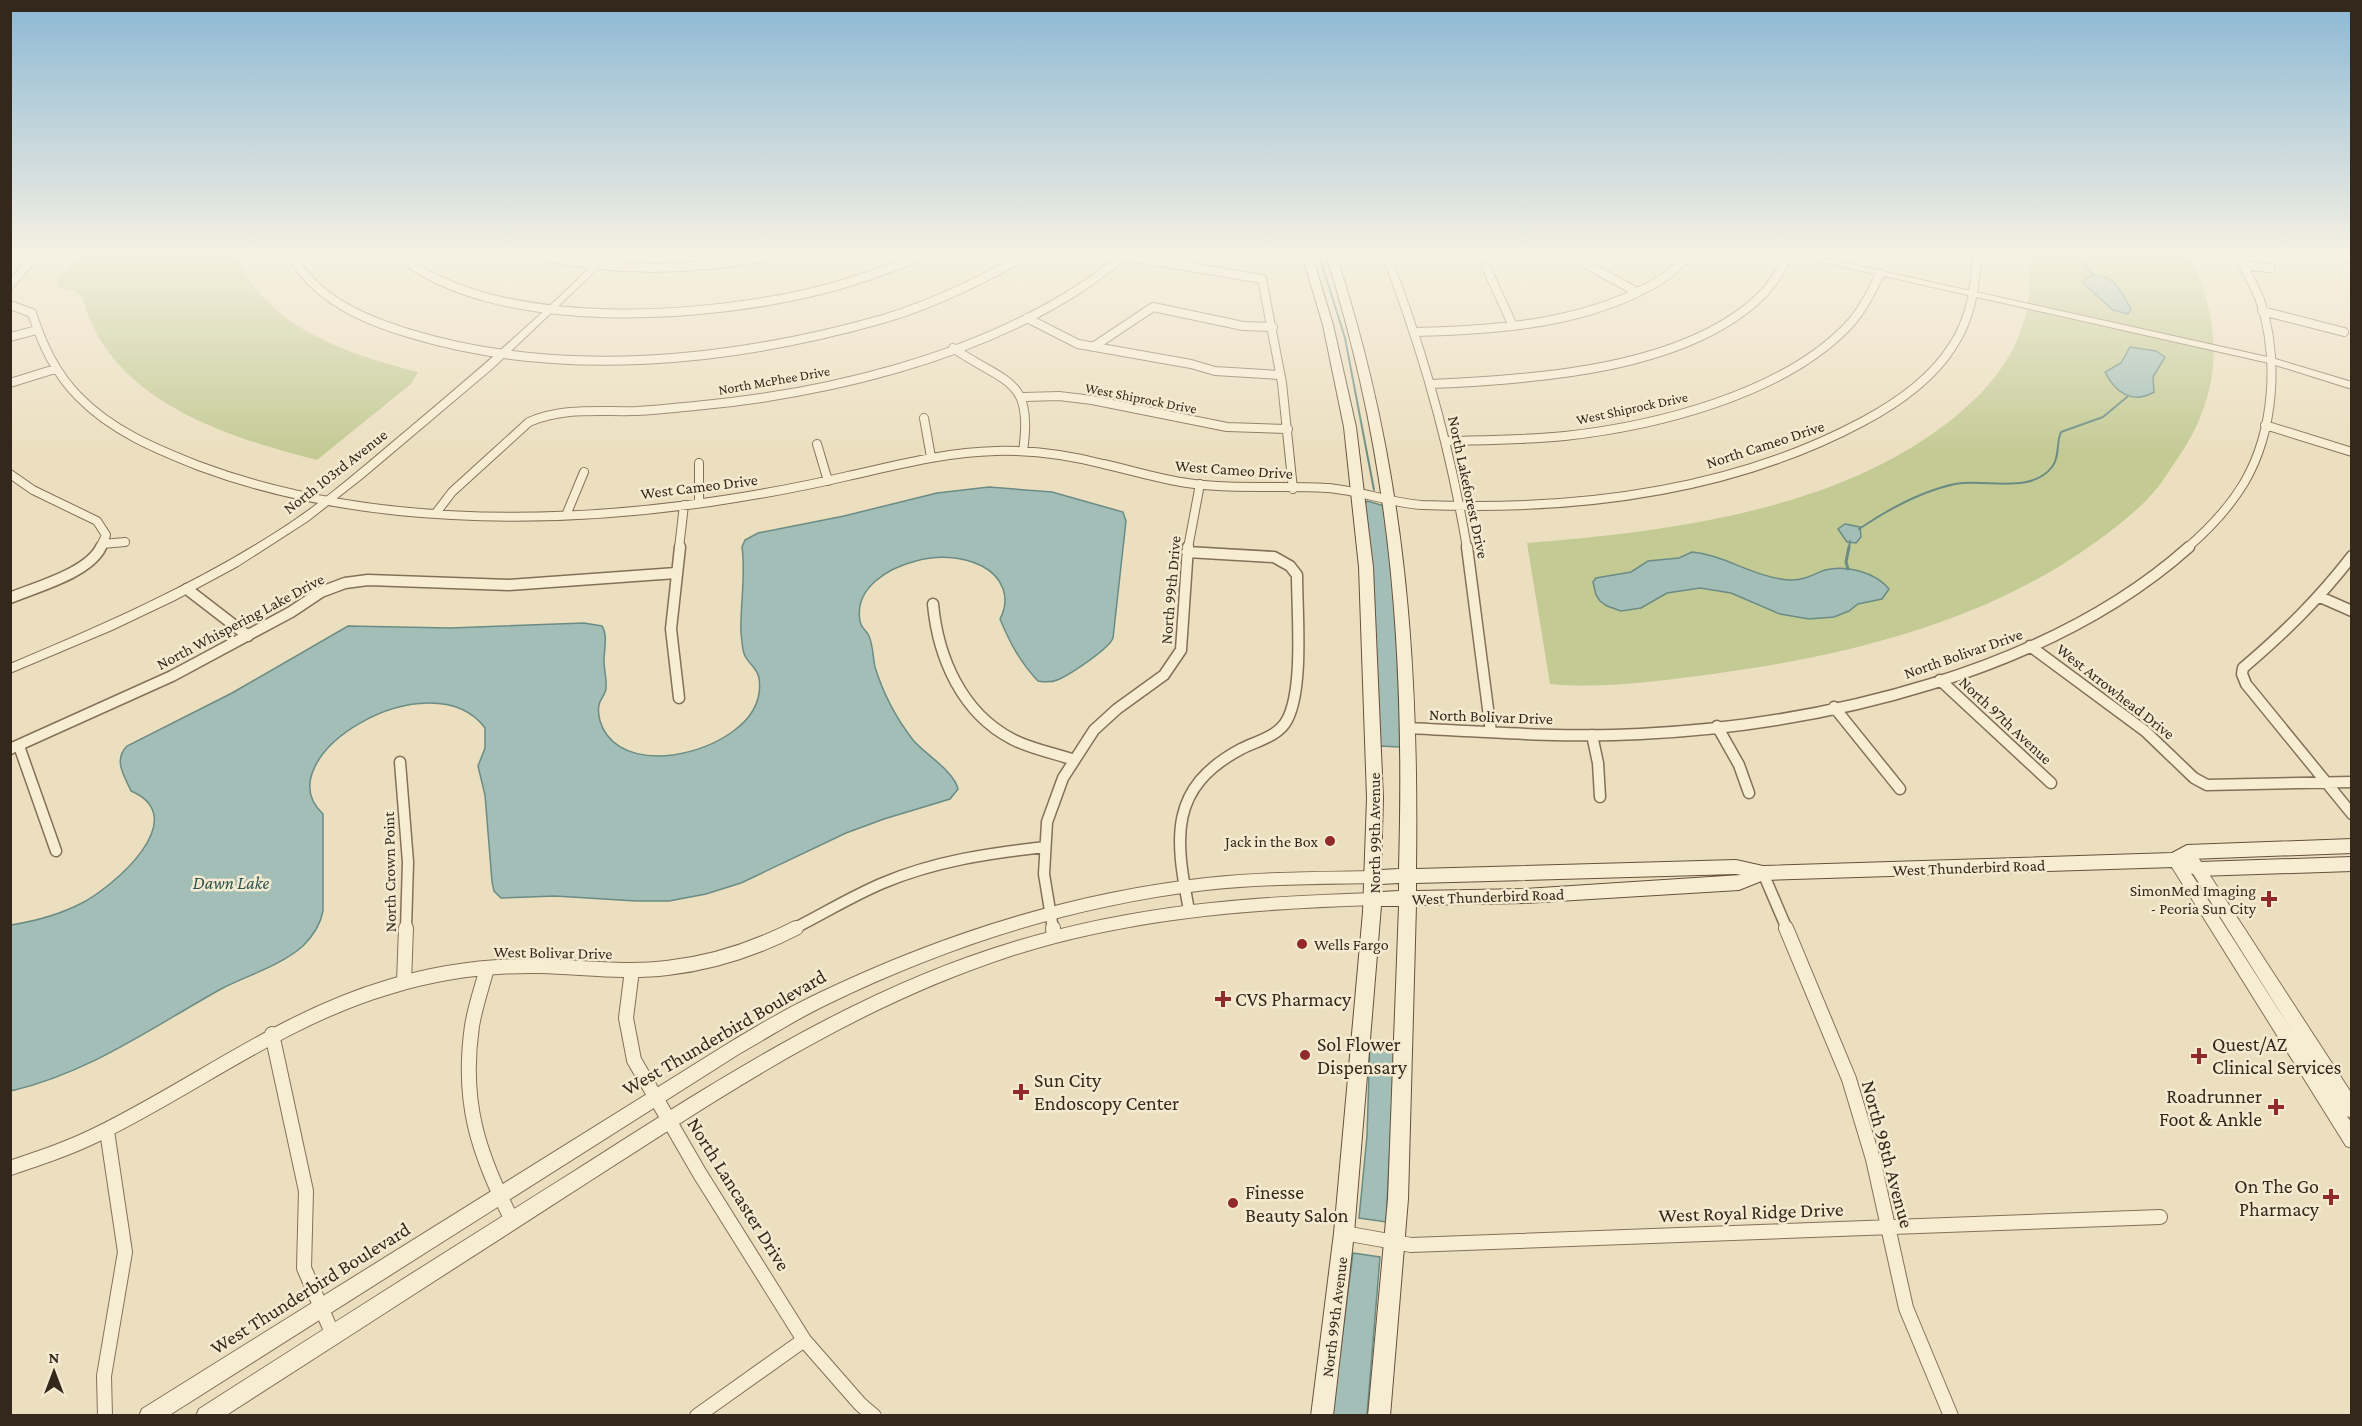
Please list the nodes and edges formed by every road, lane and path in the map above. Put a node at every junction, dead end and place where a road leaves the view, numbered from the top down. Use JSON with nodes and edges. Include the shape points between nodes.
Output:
{"nodes":[{"id":1,"x":35,"y":322,"type":"edge"},
{"id":2,"x":375,"y":322,"type":"edge"},
{"id":3,"x":540,"y":322,"type":"edge"},
{"id":4,"x":871,"y":322,"type":"edge"},
{"id":5,"x":1018,"y":322,"type":"edge"},
{"id":6,"x":1034,"y":322,"type":"edge"},
{"id":7,"x":1131,"y":322,"type":"edge"},
{"id":8,"x":1223,"y":322,"type":"edge"},
{"id":9,"x":1272,"y":322,"type":"edge"},
{"id":10,"x":1327,"y":322,"type":"edge"},
{"id":11,"x":1351,"y":322,"type":"edge"},
{"id":12,"x":1411,"y":322,"type":"edge"},
{"id":13,"x":1511,"y":322,"type":"edge"},
{"id":14,"x":1537,"y":322,"type":"edge"},
{"id":15,"x":1723,"y":322,"type":"edge"},
{"id":16,"x":1851,"y":322,"type":"edge"},
{"id":17,"x":1966,"y":322,"type":"edge"},
{"id":18,"x":2094,"y":322,"type":"edge"},
{"id":19,"x":2264,"y":322,"type":"edge"},
{"id":20,"x":2303,"y":322,"type":"edge"},
{"id":21,"x":1513,"y":326,"type":"junction"},
{"id":22,"x":1273,"y":327,"type":"junction"},
{"id":23,"x":37,"y":330,"type":"junction"},
{"id":24,"x":1415,"y":332,"type":"junction"},
{"id":25,"x":2344,"y":332,"type":"dead end"},
{"id":26,"x":10,"y":337,"type":"edge"},
{"id":27,"x":1093,"y":347,"type":"junction"},
{"id":28,"x":953,"y":348,"type":"junction"},
{"id":29,"x":505,"y":354,"type":"junction"},
{"id":30,"x":2272,"y":361,"type":"junction"},
{"id":31,"x":55,"y":369,"type":"junction"},
{"id":32,"x":1279,"y":375,"type":"junction"},
{"id":33,"x":10,"y":383,"type":"edge"},
{"id":34,"x":1430,"y":384,"type":"junction"},
{"id":35,"x":2352,"y":386,"type":"edge"},
{"id":36,"x":1024,"y":398,"type":"junction"},
{"id":37,"x":924,"y":418,"type":"dead end"},
{"id":38,"x":2265,"y":425,"type":"junction"},
{"id":39,"x":1288,"y":429,"type":"junction"},
{"id":40,"x":1446,"y":441,"type":"junction"},
{"id":41,"x":817,"y":444,"type":"dead end"},
{"id":42,"x":1023,"y":451,"type":"junction"},
{"id":43,"x":2352,"y":452,"type":"edge"},
{"id":44,"x":931,"y":457,"type":"junction"},
{"id":45,"x":699,"y":463,"type":"dead end"},
{"id":46,"x":584,"y":472,"type":"dead end"},
{"id":47,"x":10,"y":474,"type":"edge"},
{"id":48,"x":828,"y":481,"type":"junction"},
{"id":49,"x":1200,"y":484,"type":"junction"},
{"id":50,"x":1293,"y":489,"type":"junction"},
{"id":51,"x":1357,"y":493,"type":"junction"},
{"id":52,"x":332,"y":500,"type":"junction"},
{"id":53,"x":1389,"y":501,"type":"junction"},
{"id":54,"x":699,"y":503,"type":"junction"},
{"id":55,"x":684,"y":505,"type":"junction"},
{"id":56,"x":1460,"y":505,"type":"junction"},
{"id":57,"x":436,"y":513,"type":"junction"},
{"id":58,"x":567,"y":513,"type":"junction"},
{"id":59,"x":125,"y":542,"type":"dead end"},
{"id":60,"x":102,"y":544,"type":"junction"},
{"id":61,"x":1187,"y":552,"type":"junction"},
{"id":62,"x":2352,"y":556,"type":"edge"},
{"id":63,"x":676,"y":573,"type":"junction"},
{"id":64,"x":187,"y":589,"type":"junction"},
{"id":65,"x":2320,"y":597,"type":"junction"},
{"id":66,"x":10,"y":598,"type":"edge"},
{"id":67,"x":933,"y":604,"type":"dead end"},
{"id":68,"x":2352,"y":611,"type":"edge"},
{"id":69,"x":248,"y":636,"type":"junction"},
{"id":70,"x":2030,"y":646,"type":"junction"},
{"id":71,"x":10,"y":669,"type":"edge"},
{"id":72,"x":1940,"y":680,"type":"junction"},
{"id":73,"x":679,"y":698,"type":"dead end"},
{"id":74,"x":1834,"y":707,"type":"junction"},
{"id":75,"x":1717,"y":726,"type":"junction"},
{"id":76,"x":1409,"y":728,"type":"junction"},
{"id":77,"x":1491,"y":732,"type":"junction"},
{"id":78,"x":1592,"y":735,"type":"junction"},
{"id":79,"x":15,"y":748,"type":"edge"},
{"id":80,"x":1074,"y":759,"type":"junction"},
{"id":81,"x":400,"y":762,"type":"dead end"},
{"id":82,"x":2352,"y":782,"type":"edge"},
{"id":83,"x":2051,"y":783,"type":"dead end"},
{"id":84,"x":2326,"y":783,"type":"junction"},
{"id":85,"x":1900,"y":789,"type":"dead end"},
{"id":86,"x":1749,"y":793,"type":"dead end"},
{"id":87,"x":1600,"y":797,"type":"dead end"},
{"id":88,"x":2352,"y":814,"type":"edge"},
{"id":89,"x":2352,"y":846,"type":"edge"},
{"id":90,"x":1045,"y":847,"type":"junction"},
{"id":91,"x":56,"y":851,"type":"dead end"},
{"id":92,"x":2352,"y":855,"type":"edge"},
{"id":93,"x":2181,"y":856,"type":"junction"},
{"id":94,"x":2352,"y":864,"type":"edge"},
{"id":95,"x":2314,"y":865,"type":"junction"},
{"id":96,"x":2198,"y":869,"type":"junction"},
{"id":97,"x":1763,"y":873,"type":"junction"},
{"id":98,"x":1391,"y":876,"type":"junction"},
{"id":99,"x":1184,"y":887,"type":"junction"},
{"id":100,"x":1390,"y":899,"type":"junction"},
{"id":101,"x":1189,"y":910,"type":"junction"},
{"id":102,"x":1048,"y":913,"type":"junction"},
{"id":103,"x":2229,"y":932,"type":"junction"},
{"id":104,"x":1054,"y":936,"type":"junction"},
{"id":105,"x":487,"y":968,"type":"junction"},
{"id":106,"x":632,"y":970,"type":"junction"},
{"id":107,"x":405,"y":982,"type":"junction"},
{"id":108,"x":2258,"y":990,"type":"junction"},
{"id":109,"x":2275,"y":990,"type":"junction"},
{"id":110,"x":272,"y":1034,"type":"junction"},
{"id":111,"x":655,"y":1098,"type":"junction"},
{"id":112,"x":2352,"y":1110,"type":"edge"},
{"id":113,"x":667,"y":1119,"type":"junction"},
{"id":114,"x":107,"y":1131,"type":"junction"},
{"id":115,"x":2352,"y":1140,"type":"edge"},
{"id":116,"x":10,"y":1168,"type":"edge"},
{"id":117,"x":500,"y":1195,"type":"junction"},
{"id":118,"x":2160,"y":1217,"type":"dead end"},
{"id":119,"x":512,"y":1220,"type":"junction"},
{"id":120,"x":1888,"y":1226,"type":"junction"},
{"id":121,"x":1344,"y":1233,"type":"junction"},
{"id":122,"x":1396,"y":1243,"type":"junction"},
{"id":123,"x":321,"y":1309,"type":"junction"},
{"id":124,"x":333,"y":1335,"type":"junction"},
{"id":125,"x":804,"y":1340,"type":"junction"},
{"id":126,"x":105,"y":1416,"type":"edge"},
{"id":127,"x":149,"y":1416,"type":"edge"},
{"id":128,"x":206,"y":1416,"type":"edge"},
{"id":129,"x":697,"y":1416,"type":"edge"},
{"id":130,"x":874,"y":1416,"type":"edge"},
{"id":131,"x":1322,"y":1416,"type":"edge"},
{"id":132,"x":1379,"y":1416,"type":"edge"},
{"id":133,"x":1951,"y":1416,"type":"edge"}],
"edges":[{"from":1,"to":23,"type":"street","name":"West Cameo Drive"},
{"from":2,"to":29,"type":"street","via":[[432,341]]},
{"from":3,"to":29,"type":"street","name":"North 103rd Avenue"},
{"from":4,"to":29,"type":"street","via":[[776,344],[710,354],[630,359]]},
{"from":5,"to":28,"type":"street","name":"North McPhee Drive"},
{"from":6,"to":27,"type":"street","via":[[1078,344]]},
{"from":7,"to":27,"type":"street"},
{"from":8,"to":22,"type":"street"},
{"from":9,"to":22,"type":"street"},
{"from":10,"to":51,"type":"main road","name":"North 99th Avenue","via":[[1350,428]]},
{"from":11,"to":53,"type":"main road","name":"North 99th Avenue"},
{"from":12,"to":24,"type":"street","name":"North Lakeforest Drive"},
{"from":13,"to":21,"type":"street"},
{"from":14,"to":21,"type":"street"},
{"from":15,"to":34,"type":"street","via":[[1672,348],[1618,363],[1514,381]]},
{"from":16,"to":40,"type":"street","name":"West Shiprock Drive","via":[[1805,360],[1762,385],[1684,412],[1565,436]]},
{"from":17,"to":56,"type":"street","name":"North Cameo Drive","via":[[1946,356],[1921,382],[1851,429],[1810,448],[1706,480],[1646,492],[1568,501]]},
{"from":18,"to":30,"type":"street"},
{"from":19,"to":30,"type":"street","name":"North Bolivar Drive"},
{"from":20,"to":25,"type":"street"},
{"from":21,"to":24,"type":"street"},
{"from":22,"to":32,"type":"street"},
{"from":23,"to":26,"type":"street"},
{"from":23,"to":31,"type":"street","name":"West Cameo Drive"},
{"from":24,"to":34,"type":"street","name":"North Lakeforest Drive"},
{"from":27,"to":32,"type":"street","via":[[1215,371]]},
{"from":28,"to":36,"type":"street","via":[[974,364],[1000,375]]},
{"from":28,"to":57,"type":"street","name":"North McPhee Drive","via":[[842,382],[764,397],[639,411],[543,414],[529,422],[452,492]]},
{"from":29,"to":52,"type":"street","name":"North 103rd Avenue"},
{"from":30,"to":35,"type":"street"},
{"from":30,"to":38,"type":"street","name":"North Bolivar Drive"},
{"from":31,"to":33,"type":"street"},
{"from":31,"to":52,"type":"street","name":"West Cameo Drive","via":[[95,413],[147,445],[202,469]]},
{"from":32,"to":39,"type":"street"},
{"from":34,"to":40,"type":"street","name":"North Lakeforest Drive"},
{"from":36,"to":39,"type":"street","name":"West Shiprock Drive","via":[[1059,396],[1184,421]]},
{"from":36,"to":42,"type":"street","via":[[1027,416]]},
{"from":37,"to":44,"type":"street"},
{"from":38,"to":43,"type":"street"},
{"from":38,"to":70,"type":"street","name":"North Bolivar Drive","via":[[2253,466],[2235,497],[2186,552],[2113,605]]},
{"from":39,"to":50,"type":"street"},
{"from":40,"to":56,"type":"street","name":"North Lakeforest Drive"},
{"from":41,"to":48,"type":"street"},
{"from":42,"to":44,"type":"street","name":"West Cameo Drive","via":[[976,451]]},
{"from":42,"to":49,"type":"street","name":"West Cameo Drive","via":[[1073,457],[1141,475]]},
{"from":44,"to":48,"type":"street","name":"West Cameo Drive"},
{"from":45,"to":54,"type":"street"},
{"from":46,"to":58,"type":"street"},
{"from":47,"to":60,"type":"street","via":[[33,490],[97,521],[106,535]]},
{"from":48,"to":54,"type":"street","name":"West Cameo Drive"},
{"from":49,"to":50,"type":"street","name":"West Cameo Drive"},
{"from":49,"to":61,"type":"street","name":"North 99th Drive"},
{"from":50,"to":51,"type":"street","name":"West Cameo Drive"},
{"from":51,"to":53,"type":"street","name":"West Cameo Drive"},
{"from":51,"to":98,"type":"main road","name":"North 99th Avenue","via":[[1366,567],[1374,725]]},
{"from":52,"to":57,"type":"street","name":"West Cameo Drive"},
{"from":52,"to":64,"type":"street","name":"North 103rd Avenue"},
{"from":53,"to":56,"type":"street","name":"West Cameo Drive"},
{"from":53,"to":76,"type":"main road","name":"North 99th Avenue"},
{"from":54,"to":55,"type":"street","name":"West Cameo Drive"},
{"from":55,"to":58,"type":"street","name":"West Cameo Drive"},
{"from":55,"to":63,"type":"street"},
{"from":56,"to":77,"type":"street","name":"North Lakeforest Drive"},
{"from":57,"to":58,"type":"street","name":"West Cameo Drive"},
{"from":59,"to":60,"type":"street"},
{"from":60,"to":66,"type":"street","via":[[85,566]]},
{"from":61,"to":80,"type":"street","name":"North 99th Drive","via":[[1181,650],[1164,675],[1094,730]]},
{"from":61,"to":99,"type":"street","via":[[1274,557],[1297,575],[1295,701],[1278,730],[1225,758],[1196,784],[1178,832]]},
{"from":62,"to":65,"type":"street"},
{"from":63,"to":69,"type":"street","name":"North Whispering Lake Drive","via":[[509,585],[368,580],[345,583],[321,592]]},
{"from":63,"to":73,"type":"street","via":[[672,629]]},
{"from":64,"to":69,"type":"street"},
{"from":64,"to":71,"type":"street","name":"North 103rd Avenue"},
{"from":65,"to":68,"type":"street"},
{"from":65,"to":84,"type":"street","via":[[2243,668],[2242,674]]},
{"from":67,"to":80,"type":"street","via":[[937,636],[952,675],[982,717],[1014,740]]},
{"from":69,"to":79,"type":"street","name":"North Whispering Lake Drive","via":[[172,676]]},
{"from":70,"to":72,"type":"street","name":"North Bolivar Drive"},
{"from":70,"to":84,"type":"street","name":"West Arrowhead Drive","via":[[2145,732],[2194,778],[2207,785]]},
{"from":72,"to":74,"type":"street","name":"North Bolivar Drive"},
{"from":72,"to":83,"type":"street","name":"North 97th Avenue"},
{"from":74,"to":75,"type":"street","name":"North Bolivar Drive"},
{"from":74,"to":85,"type":"street"},
{"from":75,"to":78,"type":"street","name":"North Bolivar Drive"},
{"from":75,"to":86,"type":"street"},
{"from":76,"to":77,"type":"street","name":"North Bolivar Drive"},
{"from":76,"to":98,"type":"main road","name":"North 99th Avenue"},
{"from":77,"to":78,"type":"street","name":"North Bolivar Drive"},
{"from":78,"to":87,"type":"street"},
{"from":79,"to":91,"type":"street"},
{"from":80,"to":90,"type":"street","name":"North 99th Drive","via":[[1047,822]]},
{"from":81,"to":107,"type":"street","name":"North Crown Point","via":[[408,862]]},
{"from":82,"to":84,"type":"street","name":"West Arrowhead Drive"},
{"from":84,"to":88,"type":"street"},
{"from":89,"to":93,"type":"main road","name":"West Thunderbird Road"},
{"from":90,"to":102,"type":"street","name":"North 99th Drive"},
{"from":90,"to":106,"type":"street","name":"West Bolivar Drive","via":[[959,858],[890,880],[786,933],[729,956]]},
{"from":92,"to":95,"type":"main road"},
{"from":93,"to":96,"type":"main road","name":"West Thunderbird Road"},
{"from":93,"to":97,"type":"main road","name":"West Thunderbird Road"},
{"from":93,"to":103,"type":"street"},
{"from":94,"to":95,"type":"main road","name":"West Thunderbird Road"},
{"from":95,"to":96,"type":"main road","name":"West Thunderbird Road"},
{"from":96,"to":103,"type":"street"},
{"from":97,"to":98,"type":"main road","name":"West Thunderbird Road","via":[[1736,867]]},
{"from":97,"to":100,"type":"main road","name":"West Thunderbird Road","via":[[1739,883],[1525,896]]},
{"from":97,"to":120,"type":"street","name":"North 98th Avenue","via":[[1849,1079]]},
{"from":98,"to":99,"type":"street","name":"West Thunderbird Boulevard"},
{"from":98,"to":100,"type":"main road","name":"North 99th Avenue"},
{"from":98,"to":100,"type":"main road","name":"North 99th Avenue"},
{"from":99,"to":101,"type":"street"},
{"from":99,"to":102,"type":"street","name":"West Thunderbird Boulevard"},
{"from":100,"to":101,"type":"street"},
{"from":100,"to":121,"type":"main road","name":"North 99th Avenue"},
{"from":100,"to":122,"type":"main road","name":"North 99th Avenue","via":[[1405,1048]]},
{"from":101,"to":104,"type":"street"},
{"from":102,"to":104,"type":"street","name":"North 99th Drive"},
{"from":102,"to":111,"type":"street","name":"West Thunderbird Boulevard","via":[[912,959],[824,998]]},
{"from":103,"to":108,"type":"street"},
{"from":103,"to":109,"type":"street"},
{"from":104,"to":113,"type":"street","via":[[941,974],[848,1014]]},
{"from":105,"to":106,"type":"street","name":"West Bolivar Drive"},
{"from":105,"to":107,"type":"street","name":"West Bolivar Drive"},
{"from":105,"to":117,"type":"street","via":[[472,1025],[468,1089],[474,1129]]},
{"from":106,"to":111,"type":"street","name":"North Lancaster Drive","via":[[627,995],[628,1038],[634,1060]]},
{"from":107,"to":110,"type":"street","name":"West Bolivar Drive","via":[[347,1000]]},
{"from":108,"to":109,"type":"street"},
{"from":108,"to":115,"type":"street"},
{"from":109,"to":112,"type":"street"},
{"from":110,"to":114,"type":"street","name":"West Bolivar Drive"},
{"from":110,"to":123,"type":"street","via":[[306,1191],[304,1268]]},
{"from":111,"to":113,"type":"street","name":"North Lancaster Drive"},
{"from":111,"to":117,"type":"street","name":"West Thunderbird Boulevard"},
{"from":113,"to":119,"type":"street"},
{"from":113,"to":125,"type":"street","name":"North Lancaster Drive"},
{"from":114,"to":116,"type":"street","name":"West Bolivar Drive","via":[[72,1148]]},
{"from":114,"to":126,"type":"street","via":[[125,1252],[105,1376]]},
{"from":117,"to":119,"type":"street"},
{"from":117,"to":123,"type":"street","name":"West Thunderbird Boulevard"},
{"from":118,"to":120,"type":"street","name":"West Royal Ridge Drive"},
{"from":119,"to":124,"type":"street"},
{"from":120,"to":122,"type":"street","name":"West Royal Ridge Drive"},
{"from":120,"to":133,"type":"street","name":"North 98th Avenue","via":[[1906,1308]]},
{"from":121,"to":122,"type":"street","name":"West Royal Ridge Drive"},
{"from":121,"to":131,"type":"main road","name":"North 99th Avenue"},
{"from":122,"to":132,"type":"main road","name":"North 99th Avenue"},
{"from":123,"to":124,"type":"street"},
{"from":123,"to":127,"type":"street","name":"West Thunderbird Boulevard"},
{"from":124,"to":128,"type":"street"},
{"from":125,"to":129,"type":"street"},
{"from":125,"to":130,"type":"street","name":"North Lancaster Drive"}]}
